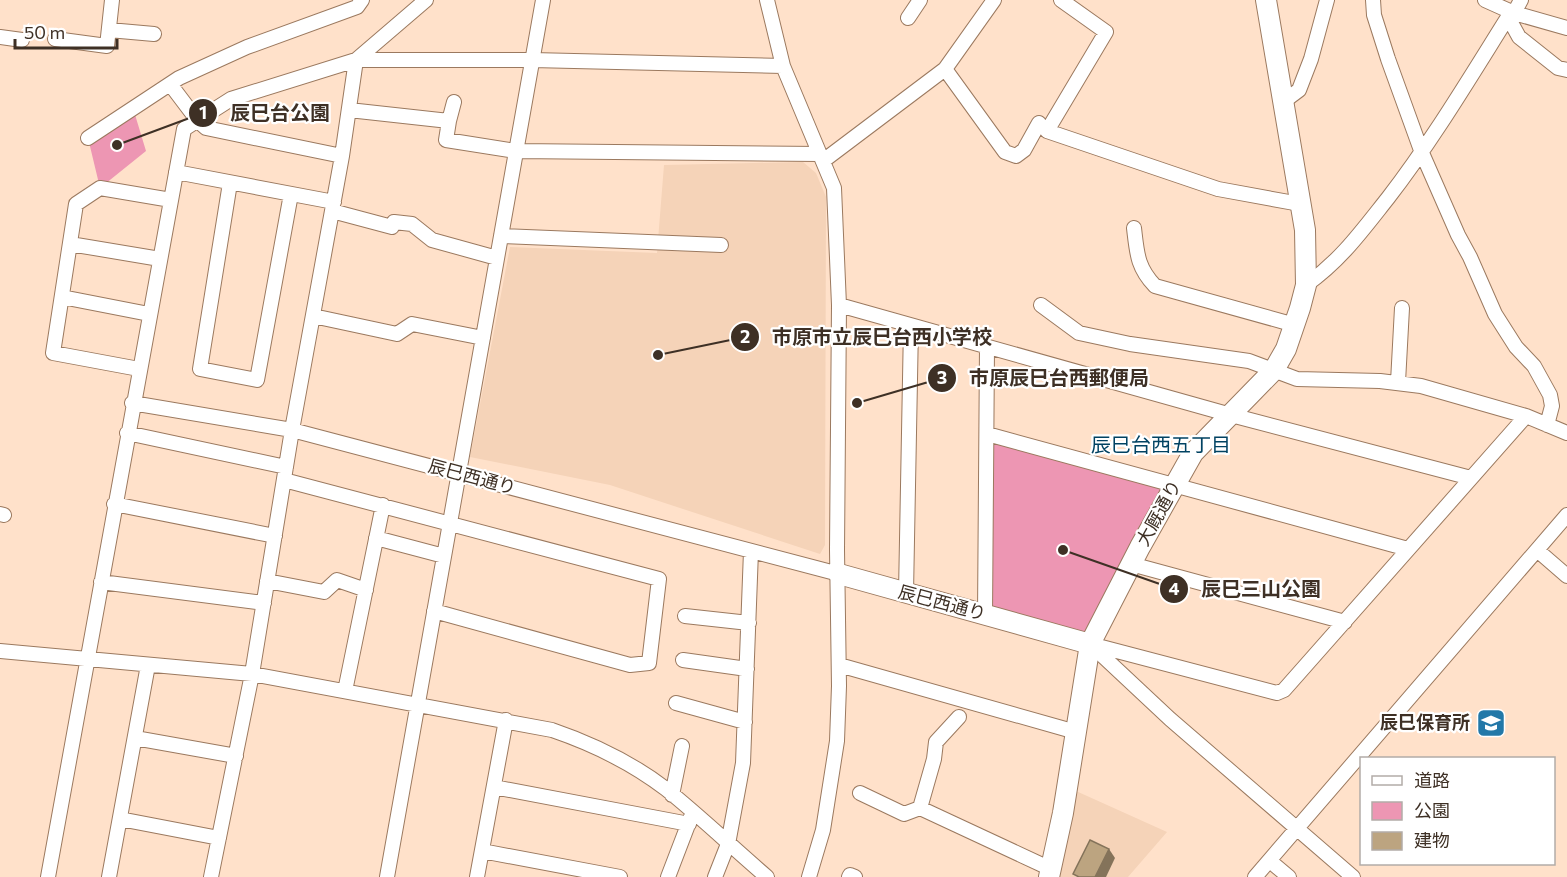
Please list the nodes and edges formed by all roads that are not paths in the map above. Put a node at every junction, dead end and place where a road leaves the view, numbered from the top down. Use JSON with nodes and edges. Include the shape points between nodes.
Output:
{"nodes":[{"id":1,"x":112,"y":0,"type":"edge"},
{"id":2,"x":362,"y":0,"type":"edge"},
{"id":3,"x":426,"y":0,"type":"edge"},
{"id":4,"x":543,"y":0,"type":"edge"},
{"id":5,"x":767,"y":0,"type":"edge"},
{"id":6,"x":920,"y":0,"type":"edge"},
{"id":7,"x":994,"y":0,"type":"edge"},
{"id":8,"x":1061,"y":0,"type":"edge"},
{"id":9,"x":1266,"y":0,"type":"edge"},
{"id":10,"x":1328,"y":0,"type":"edge"},
{"id":11,"x":1373,"y":0,"type":"edge"},
{"id":12,"x":1485,"y":0,"type":"edge"},
{"id":13,"x":1521,"y":0,"type":"edge"},
{"id":14,"x":1511,"y":15,"type":"junction"},
{"id":15,"x":908,"y":18,"type":"dead end"},
{"id":16,"x":1567,"y":28,"type":"edge"},
{"id":17,"x":109,"y":30,"type":"junction"},
{"id":18,"x":154,"y":34,"type":"dead end"},
{"id":19,"x":0,"y":38,"type":"edge"},
{"id":20,"x":55,"y":39,"type":"dead end"},
{"id":21,"x":22,"y":40,"type":"dead end"},
{"id":22,"x":356,"y":60,"type":"junction"},
{"id":23,"x":532,"y":60,"type":"junction"},
{"id":24,"x":783,"y":66,"type":"junction"},
{"id":25,"x":945,"y":69,"type":"junction"},
{"id":26,"x":1567,"y":70,"type":"edge"},
{"id":27,"x":170,"y":84,"type":"junction"},
{"id":28,"x":454,"y":102,"type":"dead end"},
{"id":29,"x":1283,"y":102,"type":"junction"},
{"id":30,"x":349,"y":110,"type":"junction"},
{"id":31,"x":198,"y":121,"type":"junction"},
{"id":32,"x":449,"y":121,"type":"junction"},
{"id":33,"x":1039,"y":123,"type":"dead end"},
{"id":34,"x":88,"y":138,"type":"dead end"},
{"id":35,"x":516,"y":151,"type":"junction"},
{"id":36,"x":1422,"y":153,"type":"junction"},
{"id":37,"x":342,"y":156,"type":"junction"},
{"id":38,"x":821,"y":157,"type":"junction"},
{"id":39,"x":176,"y":172,"type":"junction"},
{"id":40,"x":230,"y":183,"type":"junction"},
{"id":41,"x":291,"y":194,"type":"junction"},
{"id":42,"x":171,"y":200,"type":"junction"},
{"id":43,"x":1300,"y":204,"type":"junction"},
{"id":44,"x":333,"y":207,"type":"junction"},
{"id":45,"x":1134,"y":228,"type":"dead end"},
{"id":46,"x":501,"y":236,"type":"junction"},
{"id":47,"x":70,"y":244,"type":"junction"},
{"id":48,"x":721,"y":245,"type":"dead end"},
{"id":49,"x":497,"y":258,"type":"junction"},
{"id":50,"x":160,"y":259,"type":"junction"},
{"id":51,"x":1306,"y":285,"type":"junction"},
{"id":52,"x":62,"y":297,"type":"junction"},
{"id":53,"x":839,"y":305,"type":"junction"},
{"id":54,"x":1041,"y":305,"type":"dead end"},
{"id":55,"x":1402,"y":308,"type":"dead end"},
{"id":56,"x":149,"y":314,"type":"junction"},
{"id":57,"x":313,"y":316,"type":"junction"},
{"id":58,"x":1295,"y":325,"type":"junction"},
{"id":59,"x":911,"y":326,"type":"junction"},
{"id":60,"x":483,"y":338,"type":"junction"},
{"id":61,"x":987,"y":347,"type":"junction"},
{"id":62,"x":139,"y":369,"type":"junction"},
{"id":63,"x":1274,"y":370,"type":"junction"},
{"id":64,"x":1398,"y":382,"type":"junction"},
{"id":65,"x":132,"y":403,"type":"junction"},
{"id":66,"x":1231,"y":415,"type":"junction"},
{"id":67,"x":1526,"y":416,"type":"junction"},
{"id":68,"x":1547,"y":424,"type":"junction"},
{"id":69,"x":292,"y":430,"type":"junction"},
{"id":70,"x":1567,"y":432,"type":"edge"},
{"id":71,"x":127,"y":433,"type":"junction"},
{"id":72,"x":987,"y":434,"type":"junction"},
{"id":73,"x":285,"y":474,"type":"junction"},
{"id":74,"x":458,"y":474,"type":"junction"},
{"id":75,"x":1471,"y":478,"type":"junction"},
{"id":76,"x":1175,"y":485,"type":"junction"},
{"id":77,"x":114,"y":504,"type":"junction"},
{"id":78,"x":383,"y":505,"type":"junction"},
{"id":79,"x":1567,"y":515,"type":"edge"},
{"id":80,"x":450,"y":522,"type":"junction"},
{"id":81,"x":275,"y":536,"type":"junction"},
{"id":82,"x":376,"y":538,"type":"junction"},
{"id":83,"x":1408,"y":549,"type":"junction"},
{"id":84,"x":1537,"y":550,"type":"junction"},
{"id":85,"x":751,"y":551,"type":"junction"},
{"id":86,"x":444,"y":556,"type":"junction"},
{"id":87,"x":1131,"y":564,"type":"junction"},
{"id":88,"x":839,"y":574,"type":"junction"},
{"id":89,"x":1567,"y":576,"type":"edge"},
{"id":90,"x":267,"y":581,"type":"junction"},
{"id":91,"x":101,"y":582,"type":"junction"},
{"id":92,"x":366,"y":590,"type":"junction"},
{"id":93,"x":906,"y":593,"type":"junction"},
{"id":94,"x":264,"y":603,"type":"junction"},
{"id":95,"x":434,"y":611,"type":"junction"},
{"id":96,"x":985,"y":615,"type":"junction"},
{"id":97,"x":685,"y":616,"type":"dead end"},
{"id":98,"x":1345,"y":622,"type":"junction"},
{"id":99,"x":749,"y":623,"type":"junction"},
{"id":100,"x":1090,"y":644,"type":"junction"},
{"id":101,"x":0,"y":651,"type":"edge"},
{"id":102,"x":87,"y":660,"type":"junction"},
{"id":103,"x":683,"y":660,"type":"dead end"},
{"id":104,"x":148,"y":665,"type":"junction"},
{"id":105,"x":839,"y":665,"type":"junction"},
{"id":106,"x":747,"y":669,"type":"junction"},
{"id":107,"x":252,"y":674,"type":"junction"},
{"id":108,"x":345,"y":691,"type":"junction"},
{"id":109,"x":676,"y":703,"type":"dead end"},
{"id":110,"x":417,"y":704,"type":"junction"},
{"id":111,"x":959,"y":717,"type":"dead end"},
{"id":112,"x":506,"y":720,"type":"junction"},
{"id":113,"x":745,"y":722,"type":"junction"},
{"id":114,"x":1076,"y":732,"type":"junction"},
{"id":115,"x":135,"y":738,"type":"junction"},
{"id":116,"x":682,"y":746,"type":"dead end"},
{"id":117,"x":236,"y":756,"type":"junction"},
{"id":118,"x":494,"y":787,"type":"junction"},
{"id":119,"x":860,"y":792,"type":"dead end"},
{"id":120,"x":672,"y":795,"type":"junction"},
{"id":121,"x":920,"y":808,"type":"junction"},
{"id":122,"x":691,"y":818,"type":"junction"},
{"id":123,"x":120,"y":819,"type":"junction"},
{"id":124,"x":1296,"y":828,"type":"junction"},
{"id":125,"x":219,"y":838,"type":"junction"},
{"id":126,"x":728,"y":844,"type":"junction"},
{"id":127,"x":482,"y":851,"type":"junction"},
{"id":128,"x":1270,"y":861,"type":"junction"},
{"id":129,"x":1050,"y":873,"type":"edge"},
{"id":130,"x":48,"y":877,"type":"edge"},
{"id":131,"x":109,"y":877,"type":"edge"},
{"id":132,"x":212,"y":877,"type":"edge"},
{"id":133,"x":387,"y":877,"type":"edge"},
{"id":134,"x":477,"y":877,"type":"edge"},
{"id":135,"x":620,"y":877,"type":"edge"},
{"id":136,"x":668,"y":877,"type":"edge"},
{"id":137,"x":715,"y":877,"type":"edge"},
{"id":138,"x":767,"y":877,"type":"edge"},
{"id":139,"x":809,"y":877,"type":"edge"},
{"id":140,"x":849,"y":877,"type":"edge"},
{"id":141,"x":855,"y":877,"type":"edge"},
{"id":142,"x":1255,"y":877,"type":"edge"},
{"id":143,"x":1289,"y":877,"type":"edge"},
{"id":144,"x":1353,"y":877,"type":"edge"}],
"edges":[{"from":1,"to":17,"type":"street"},
{"from":2,"to":27,"type":"street","via":[[357,7],[247,47]]},
{"from":3,"to":22,"type":"street"},
{"from":4,"to":23,"type":"street"},
{"from":5,"to":24,"type":"street"},
{"from":6,"to":15,"type":"street"},
{"from":7,"to":25,"type":"street"},
{"from":8,"to":43,"type":"street","via":[[1106,32],[1047,131],[1218,189]]},
{"from":9,"to":29,"type":"street","name":"大厩通り"},
{"from":10,"to":29,"type":"street","via":[[1299,90]]},
{"from":11,"to":36,"type":"street","via":[[1384,48]]},
{"from":12,"to":14,"type":"street"},
{"from":13,"to":14,"type":"street"},
{"from":14,"to":16,"type":"street"},
{"from":14,"to":26,"type":"street","via":[[1519,38],[1558,68]]},
{"from":14,"to":36,"type":"street"},
{"from":17,"to":18,"type":"street"},
{"from":17,"to":20,"type":"street","via":[[107,46]]},
{"from":19,"to":21,"type":"street"},
{"from":22,"to":23,"type":"street"},
{"from":22,"to":30,"type":"street"},
{"from":22,"to":31,"type":"street","via":[[231,99]]},
{"from":23,"to":24,"type":"street"},
{"from":23,"to":35,"type":"street"},
{"from":24,"to":38,"type":"street"},
{"from":25,"to":33,"type":"street","via":[[1005,152],[1016,156],[1024,150]]},
{"from":25,"to":38,"type":"street"},
{"from":27,"to":31,"type":"street"},
{"from":27,"to":34,"type":"street"},
{"from":28,"to":32,"type":"street"},
{"from":29,"to":43,"type":"street","name":"大厩通り"},
{"from":30,"to":32,"type":"street"},
{"from":30,"to":37,"type":"street"},
{"from":31,"to":37,"type":"street","via":[[206,128]]},
{"from":31,"to":39,"type":"street","via":[[184,129]]},
{"from":32,"to":35,"type":"street","via":[[446,140]]},
{"from":35,"to":38,"type":"street"},
{"from":35,"to":46,"type":"street"},
{"from":36,"to":51,"type":"street","via":[[1354,242],[1330,268]]},
{"from":36,"to":68,"type":"street","via":[[1495,314],[1534,366],[1550,395],[1552,406]]},
{"from":37,"to":44,"type":"street"},
{"from":38,"to":53,"type":"street","via":[[834,188]]},
{"from":39,"to":40,"type":"street"},
{"from":39,"to":42,"type":"street"},
{"from":40,"to":41,"type":"street"},
{"from":40,"to":41,"type":"street","via":[[200,369],[257,380]]},
{"from":41,"to":44,"type":"street"},
{"from":42,"to":47,"type":"street","via":[[100,188],[76,204]]},
{"from":42,"to":50,"type":"street"},
{"from":43,"to":51,"type":"street","name":"大厩通り","via":[[1307,250]]},
{"from":44,"to":49,"type":"street","via":[[392,228],[394,222],[412,224],[432,240]]},
{"from":44,"to":57,"type":"street"},
{"from":45,"to":58,"type":"street","via":[[1137,258],[1144,274],[1155,285]]},
{"from":46,"to":48,"type":"street"},
{"from":46,"to":49,"type":"street"},
{"from":47,"to":50,"type":"street"},
{"from":47,"to":52,"type":"street"},
{"from":49,"to":60,"type":"street"},
{"from":50,"to":56,"type":"street"},
{"from":51,"to":58,"type":"street","name":"大厩通り"},
{"from":52,"to":56,"type":"street"},
{"from":52,"to":62,"type":"street","via":[[53,353]]},
{"from":53,"to":59,"type":"street"},
{"from":53,"to":88,"type":"street"},
{"from":54,"to":63,"type":"street","via":[[1079,333],[1249,361]]},
{"from":55,"to":64,"type":"street"},
{"from":56,"to":62,"type":"street"},
{"from":57,"to":60,"type":"street","via":[[397,334],[411,324]]},
{"from":57,"to":69,"type":"street"},
{"from":58,"to":63,"type":"street","name":"大厩通り"},
{"from":59,"to":61,"type":"street"},
{"from":59,"to":93,"type":"street"},
{"from":60,"to":74,"type":"street"},
{"from":61,"to":66,"type":"street"},
{"from":61,"to":72,"type":"street"},
{"from":62,"to":65,"type":"street"},
{"from":63,"to":64,"type":"street","via":[[1297,379]]},
{"from":63,"to":66,"type":"street","name":"大厩通り"},
{"from":64,"to":67,"type":"street"},
{"from":65,"to":69,"type":"street","name":"辰巳西通り"},
{"from":65,"to":71,"type":"street"},
{"from":66,"to":75,"type":"street"},
{"from":66,"to":76,"type":"street","name":"大厩通り","via":[[1193,453]]},
{"from":67,"to":68,"type":"street"},
{"from":67,"to":75,"type":"street"},
{"from":68,"to":70,"type":"street"},
{"from":69,"to":73,"type":"street"},
{"from":69,"to":74,"type":"street","name":"辰巳西通り"},
{"from":71,"to":73,"type":"street"},
{"from":71,"to":77,"type":"street"},
{"from":72,"to":76,"type":"street"},
{"from":72,"to":96,"type":"street"},
{"from":73,"to":78,"type":"street"},
{"from":73,"to":81,"type":"street"},
{"from":74,"to":80,"type":"street"},
{"from":74,"to":85,"type":"street","name":"辰巳西通り"},
{"from":75,"to":83,"type":"street"},
{"from":76,"to":83,"type":"street"},
{"from":76,"to":87,"type":"street","name":"大厩通り"},
{"from":77,"to":81,"type":"street"},
{"from":77,"to":91,"type":"street"},
{"from":78,"to":80,"type":"street"},
{"from":78,"to":82,"type":"street"},
{"from":79,"to":84,"type":"street"},
{"from":80,"to":86,"type":"street"},
{"from":80,"to":95,"type":"street","via":[[659,579],[649,663],[630,665]]},
{"from":81,"to":90,"type":"street"},
{"from":82,"to":86,"type":"street"},
{"from":82,"to":92,"type":"street"},
{"from":83,"to":98,"type":"street"},
{"from":84,"to":89,"type":"street"},
{"from":84,"to":124,"type":"street"},
{"from":85,"to":88,"type":"street","name":"辰巳西通り"},
{"from":85,"to":99,"type":"street"},
{"from":86,"to":95,"type":"street"},
{"from":87,"to":98,"type":"street"},
{"from":87,"to":100,"type":"street","name":"大厩通り"},
{"from":88,"to":93,"type":"street","name":"辰巳西通り"},
{"from":88,"to":105,"type":"street"},
{"from":90,"to":92,"type":"street","via":[[324,592],[338,580]]},
{"from":90,"to":94,"type":"street"},
{"from":91,"to":94,"type":"street"},
{"from":91,"to":102,"type":"street"},
{"from":92,"to":108,"type":"street"},
{"from":93,"to":96,"type":"street","name":"辰巳西通り"},
{"from":94,"to":107,"type":"street"},
{"from":95,"to":110,"type":"street"},
{"from":96,"to":100,"type":"street","name":"辰巳西通り"},
{"from":97,"to":99,"type":"street"},
{"from":98,"to":100,"type":"street","via":[[1284,690],[1276,693]]},
{"from":99,"to":106,"type":"street"},
{"from":100,"to":114,"type":"street","name":"大厩通り"},
{"from":100,"to":124,"type":"street"},
{"from":101,"to":102,"type":"street"},
{"from":102,"to":104,"type":"street"},
{"from":102,"to":130,"type":"street"},
{"from":103,"to":106,"type":"street"},
{"from":104,"to":107,"type":"street"},
{"from":104,"to":115,"type":"street"},
{"from":105,"to":114,"type":"street"},
{"from":105,"to":139,"type":"street","via":[[834,769],[823,830]]},
{"from":106,"to":113,"type":"street"},
{"from":107,"to":108,"type":"street"},
{"from":107,"to":117,"type":"street"},
{"from":108,"to":110,"type":"street"},
{"from":109,"to":113,"type":"street"},
{"from":110,"to":112,"type":"street"},
{"from":110,"to":133,"type":"street"},
{"from":111,"to":121,"type":"street","via":[[936,742]]},
{"from":112,"to":118,"type":"street"},
{"from":112,"to":120,"type":"street","via":[[584,741],[637,770]]},
{"from":113,"to":126,"type":"street","via":[[743,763]]},
{"from":114,"to":129,"type":"street","name":"大厩通り"},
{"from":115,"to":117,"type":"street"},
{"from":115,"to":123,"type":"street"},
{"from":116,"to":120,"type":"street"},
{"from":117,"to":125,"type":"street"},
{"from":118,"to":122,"type":"street"},
{"from":118,"to":127,"type":"street"},
{"from":119,"to":121,"type":"street","via":[[904,814]]},
{"from":120,"to":122,"type":"street"},
{"from":121,"to":129,"type":"street"},
{"from":122,"to":126,"type":"street"},
{"from":122,"to":136,"type":"street"},
{"from":123,"to":125,"type":"street"},
{"from":123,"to":131,"type":"street"},
{"from":124,"to":128,"type":"street"},
{"from":124,"to":144,"type":"street"},
{"from":125,"to":132,"type":"street"},
{"from":126,"to":137,"type":"street"},
{"from":126,"to":138,"type":"street"},
{"from":127,"to":134,"type":"street"},
{"from":127,"to":135,"type":"street"},
{"from":128,"to":142,"type":"street"},
{"from":128,"to":143,"type":"street"},
{"from":140,"to":141,"type":"street"}]}
